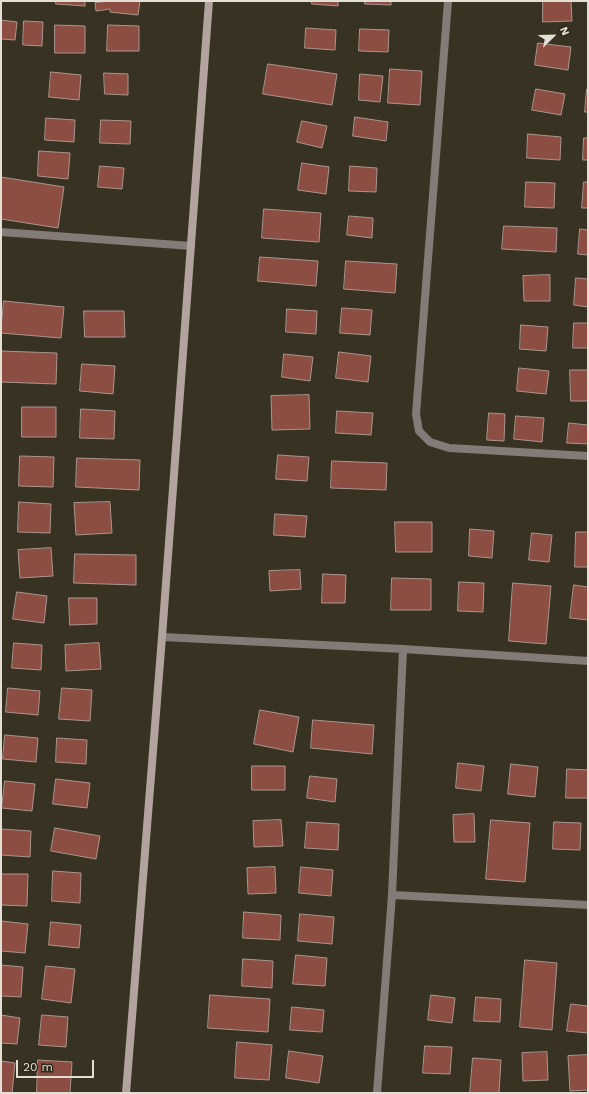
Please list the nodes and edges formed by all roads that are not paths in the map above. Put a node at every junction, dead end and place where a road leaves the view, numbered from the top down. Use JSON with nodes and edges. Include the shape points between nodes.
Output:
{"nodes":[{"id":1,"x":209,"y":1,"type":"edge"},
{"id":2,"x":448,"y":1,"type":"edge"},
{"id":3,"x":1,"y":232,"type":"edge"},
{"id":4,"x":191,"y":246,"type":"junction"},
{"id":5,"x":588,"y":456,"type":"edge"},
{"id":6,"x":162,"y":637,"type":"junction"},
{"id":7,"x":403,"y":649,"type":"junction"},
{"id":8,"x":588,"y":661,"type":"edge"},
{"id":9,"x":392,"y":895,"type":"junction"},
{"id":10,"x":588,"y":905,"type":"edge"},
{"id":11,"x":126,"y":1093,"type":"edge"},
{"id":12,"x":377,"y":1093,"type":"edge"}],
"edges":[{"from":1,"to":4,"type":"street"},
{"from":2,"to":5,"type":"street","via":[[416,414],[419,431],[430,442],[449,448]]},
{"from":3,"to":4,"type":"street"},
{"from":4,"to":6,"type":"street"},
{"from":6,"to":7,"type":"street"},
{"from":6,"to":11,"type":"street"},
{"from":7,"to":8,"type":"street"},
{"from":7,"to":9,"type":"street"},
{"from":9,"to":10,"type":"street"},
{"from":9,"to":12,"type":"street"}]}
